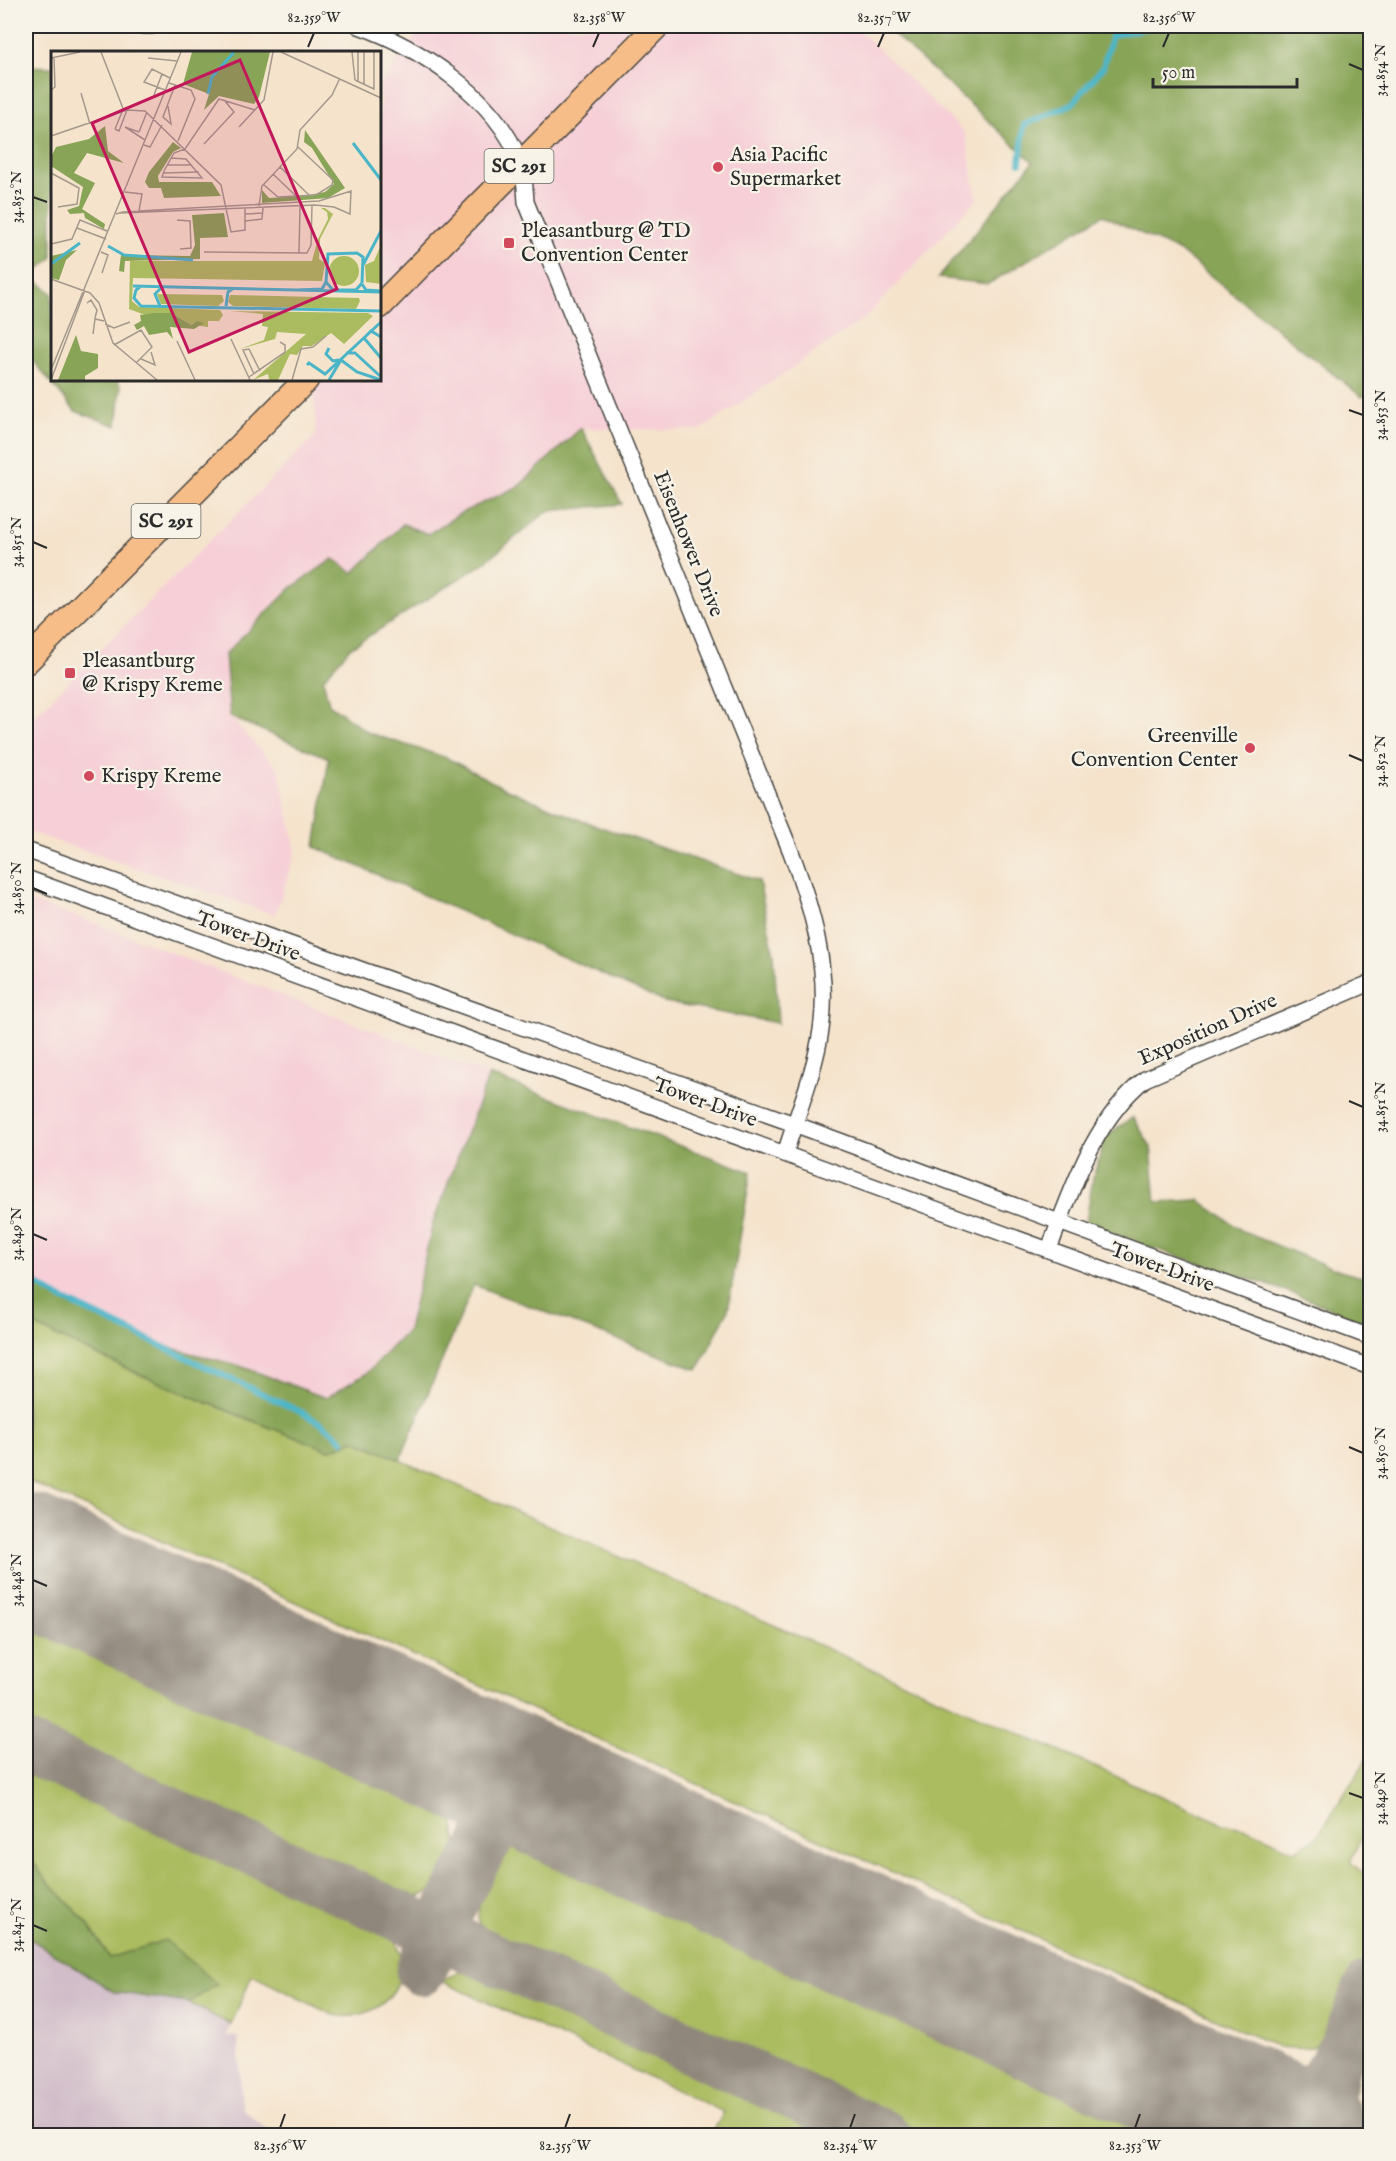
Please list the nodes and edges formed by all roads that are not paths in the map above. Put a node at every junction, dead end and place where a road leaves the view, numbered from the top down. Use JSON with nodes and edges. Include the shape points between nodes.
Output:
{"nodes":[{"id":1,"x":143,"y":26,"type":"edge"},
{"id":2,"x":152,"y":26,"type":"edge"},
{"id":3,"x":359,"y":26,"type":"edge"},
{"id":4,"x":657,"y":26,"type":"edge"},
{"id":5,"x":521,"y":164,"type":"junction"},
{"id":6,"x":381,"y":305,"type":"edge"},
{"id":7,"x":305,"y":381,"type":"edge"},
{"id":8,"x":26,"y":662,"type":"edge"},
{"id":9,"x":26,"y":850,"type":"edge"},
{"id":10,"x":26,"y":879,"type":"edge"},
{"id":11,"x":1371,"y":983,"type":"edge"},
{"id":12,"x":794,"y":1124,"type":"junction"},
{"id":13,"x":785,"y":1154,"type":"junction"},
{"id":14,"x":1060,"y":1221,"type":"junction"},
{"id":15,"x":1049,"y":1249,"type":"junction"},
{"id":16,"x":1371,"y":1337,"type":"edge"},
{"id":17,"x":1371,"y":1367,"type":"edge"}],
"edges":[{"from":1,"to":2,"type":"street"},
{"from":3,"to":5,"type":"street","name":"Eisenhower Drive","via":[[414,50],[463,87],[506,132]]},
{"from":4,"to":5,"type":"main road","number":"SC 291"},
{"from":5,"to":6,"type":"main road","number":"SC 291"},
{"from":5,"to":12,"type":"street","name":"Eisenhower Drive","via":[[526,202],[809,899],[823,991],[821,1031]]},
{"from":7,"to":8,"type":"main road","number":"SC 291"},
{"from":9,"to":12,"type":"street","name":"Tower Drive"},
{"from":10,"to":13,"type":"street","name":"Tower Drive"},
{"from":11,"to":14,"type":"street","name":"Exposition Drive","via":[[1145,1079],[1124,1096],[1105,1121]]},
{"from":12,"to":13,"type":"street","name":"Eisenhower Drive"},
{"from":12,"to":14,"type":"street","name":"Tower Drive"},
{"from":13,"to":15,"type":"street","name":"Tower Drive"},
{"from":14,"to":15,"type":"street","name":"Exposition Drive"},
{"from":14,"to":16,"type":"street","name":"Tower Drive"},
{"from":15,"to":17,"type":"street","name":"Tower Drive"}]}
